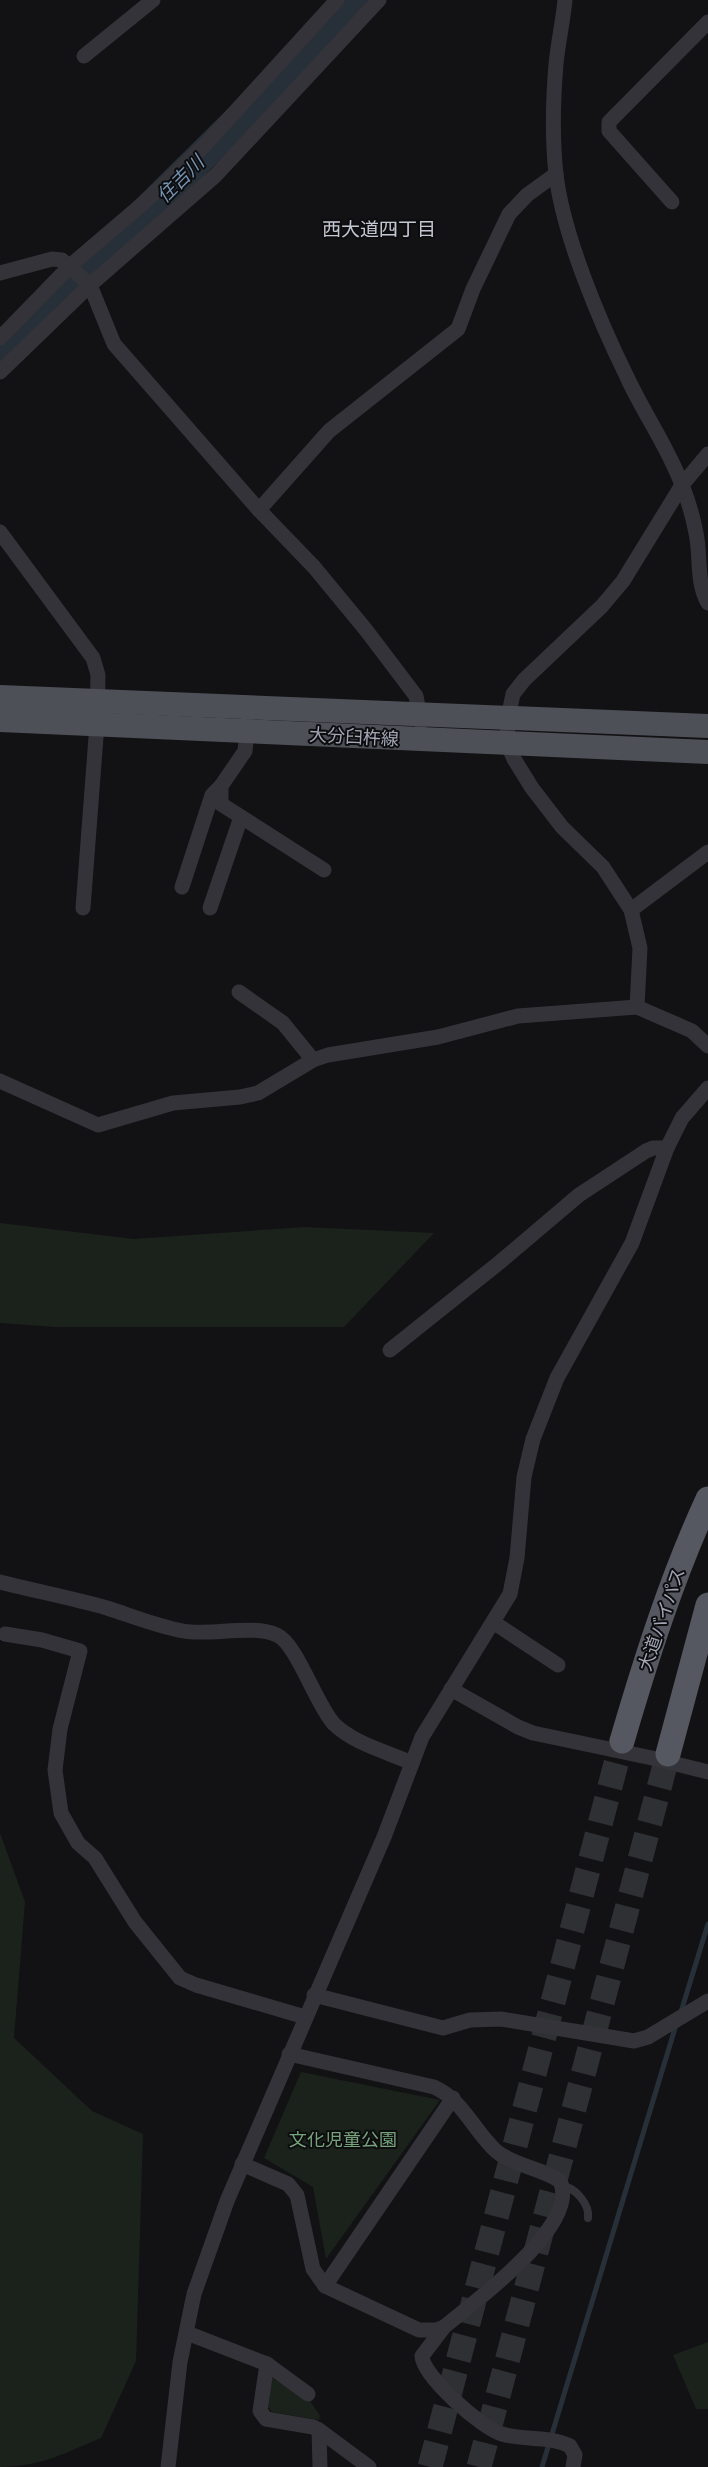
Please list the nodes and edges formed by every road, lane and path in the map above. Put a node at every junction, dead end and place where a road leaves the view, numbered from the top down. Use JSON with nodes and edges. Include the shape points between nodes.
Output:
{"nodes":[{"id":1,"x":153,"y":0,"type":"edge"},
{"id":2,"x":337,"y":0,"type":"edge"},
{"id":3,"x":379,"y":0,"type":"edge"},
{"id":4,"x":565,"y":0,"type":"edge"},
{"id":5,"x":708,"y":22,"type":"edge"},
{"id":6,"x":84,"y":56,"type":"dead end"},
{"id":7,"x":556,"y":174,"type":"junction"},
{"id":8,"x":672,"y":202,"type":"dead end"},
{"id":9,"x":71,"y":265,"type":"junction"},
{"id":10,"x":0,"y":273,"type":"edge"},
{"id":11,"x":90,"y":285,"type":"junction"},
{"id":12,"x":0,"y":338,"type":"edge"},
{"id":13,"x":0,"y":372,"type":"edge"},
{"id":14,"x":708,"y":454,"type":"edge"},
{"id":15,"x":682,"y":485,"type":"junction"},
{"id":16,"x":259,"y":510,"type":"junction"},
{"id":17,"x":0,"y":532,"type":"edge"},
{"id":18,"x":708,"y":603,"type":"edge"},
{"id":19,"x":0,"y":696,"type":"edge"},
{"id":20,"x":97,"y":700,"type":"junction"},
{"id":21,"x":249,"y":707,"type":"junction"},
{"id":22,"x":421,"y":714,"type":"junction"},
{"id":23,"x":508,"y":718,"type":"junction"},
{"id":24,"x":0,"y":720,"type":"edge"},
{"id":25,"x":97,"y":724,"type":"junction"},
{"id":26,"x":708,"y":726,"type":"edge"},
{"id":27,"x":248,"y":731,"type":"junction"},
{"id":28,"x":422,"y":739,"type":"junction"},
{"id":29,"x":507,"y":743,"type":"junction"},
{"id":30,"x":708,"y":752,"type":"edge"},
{"id":31,"x":221,"y":786,"type":"junction"},
{"id":32,"x":241,"y":817,"type":"junction"},
{"id":33,"x":708,"y":852,"type":"edge"},
{"id":34,"x":324,"y":870,"type":"dead end"},
{"id":35,"x":182,"y":887,"type":"dead end"},
{"id":36,"x":83,"y":908,"type":"dead end"},
{"id":37,"x":210,"y":908,"type":"dead end"},
{"id":38,"x":631,"y":910,"type":"junction"},
{"id":39,"x":239,"y":992,"type":"dead end"},
{"id":40,"x":637,"y":1007,"type":"junction"},
{"id":41,"x":708,"y":1046,"type":"edge"},
{"id":42,"x":313,"y":1060,"type":"junction"},
{"id":43,"x":0,"y":1081,"type":"edge"},
{"id":44,"x":708,"y":1088,"type":"edge"},
{"id":45,"x":667,"y":1148,"type":"junction"},
{"id":46,"x":390,"y":1350,"type":"dead end"},
{"id":47,"x":708,"y":1499,"type":"edge"},
{"id":48,"x":0,"y":1582,"type":"edge"},
{"id":49,"x":708,"y":1605,"type":"edge"},
{"id":50,"x":493,"y":1622,"type":"junction"},
{"id":51,"x":5,"y":1634,"type":"dead end"},
{"id":52,"x":558,"y":1665,"type":"dead end"},
{"id":53,"x":451,"y":1689,"type":"junction"},
{"id":54,"x":622,"y":1741,"type":"tunnel mouth"},
{"id":55,"x":668,"y":1754,"type":"tunnel mouth"},
{"id":56,"x":412,"y":1763,"type":"junction"},
{"id":57,"x":708,"y":1772,"type":"edge"},
{"id":58,"x":314,"y":1995,"type":"junction"},
{"id":59,"x":708,"y":2001,"type":"edge"},
{"id":60,"x":305,"y":2017,"type":"junction"},
{"id":61,"x":289,"y":2054,"type":"junction"},
{"id":62,"x":453,"y":2098,"type":"junction"},
{"id":63,"x":242,"y":2164,"type":"junction"},
{"id":64,"x":563,"y":2186,"type":"junction"},
{"id":65,"x":588,"y":2218,"type":"dead end"},
{"id":66,"x":325,"y":2286,"type":"junction"},
{"id":67,"x":444,"y":2327,"type":"junction"},
{"id":68,"x":187,"y":2333,"type":"junction"},
{"id":69,"x":266,"y":2364,"type":"junction"},
{"id":70,"x":308,"y":2394,"type":"dead end"},
{"id":71,"x":319,"y":2430,"type":"junction"},
{"id":72,"x":168,"y":2467,"type":"edge"},
{"id":73,"x":320,"y":2467,"type":"edge"},
{"id":74,"x":369,"y":2467,"type":"edge"},
{"id":75,"x":573,"y":2467,"type":"edge"}],
"edges":[{"from":1,"to":6,"type":"street"},
{"from":2,"to":9,"type":"street","via":[[204,146]]},
{"from":3,"to":11,"type":"street","via":[[216,175]]},
{"from":4,"to":7,"type":"street","via":[[556,63]]},
{"from":5,"to":8,"type":"street","via":[[609,122],[609,132]]},
{"from":7,"to":15,"type":"street","via":[[562,207],[604,325],[627,378]]},
{"from":7,"to":16,"type":"street","via":[[527,195],[509,214],[473,289],[458,329],[329,431]]},
{"from":9,"to":10,"type":"street","via":[[52,259]]},
{"from":9,"to":11,"type":"street"},
{"from":9,"to":12,"type":"street"},
{"from":11,"to":13,"type":"street"},
{"from":11,"to":16,"type":"street","via":[[114,344]]},
{"from":14,"to":15,"type":"street"},
{"from":15,"to":18,"type":"street","via":[[696,534]]},
{"from":15,"to":23,"type":"street","via":[[618,587],[513,694]]},
{"from":16,"to":22,"type":"street","via":[[314,567],[366,630],[416,696]]},
{"from":17,"to":20,"type":"street","via":[[92,658],[98,674]]},
{"from":19,"to":20,"type":"main road","name":"大分臼杵線"},
{"from":20,"to":21,"type":"main road","name":"大分臼杵線"},
{"from":20,"to":25,"type":"street"},
{"from":21,"to":22,"type":"main road","name":"大分臼杵線"},
{"from":21,"to":27,"type":"street"},
{"from":22,"to":23,"type":"main road","name":"大分臼杵線"},
{"from":22,"to":28,"type":"street"},
{"from":23,"to":26,"type":"main road","name":"大分臼杵線"},
{"from":23,"to":29,"type":"street"},
{"from":24,"to":25,"type":"main road","name":"大分臼杵線"},
{"from":25,"to":27,"type":"main road","name":"大分臼杵線"},
{"from":25,"to":36,"type":"street"},
{"from":27,"to":28,"type":"main road","name":"大分臼杵線"},
{"from":27,"to":31,"type":"street","via":[[244,751]]},
{"from":28,"to":29,"type":"main road","name":"大分臼杵線"},
{"from":29,"to":30,"type":"main road","name":"大分臼杵線"},
{"from":29,"to":38,"type":"street","via":[[532,788],[562,827],[602,867]]},
{"from":31,"to":32,"type":"street","via":[[221,804]]},
{"from":31,"to":35,"type":"street","via":[[212,795]]},
{"from":32,"to":34,"type":"street"},
{"from":32,"to":37,"type":"street"},
{"from":33,"to":38,"type":"street"},
{"from":38,"to":40,"type":"street","via":[[640,948]]},
{"from":39,"to":42,"type":"street","via":[[283,1023]]},
{"from":40,"to":41,"type":"street","via":[[692,1031]]},
{"from":40,"to":42,"type":"street","via":[[518,1016],[438,1037]]},
{"from":42,"to":43,"type":"street","via":[[258,1093],[173,1103],[98,1125]]},
{"from":44,"to":45,"type":"street","via":[[682,1118]]},
{"from":45,"to":46,"type":"street","via":[[653,1148],[579,1195]]},
{"from":45,"to":50,"type":"street","via":[[632,1242],[557,1378],[533,1439],[524,1477],[517,1558],[510,1594]]},
{"from":47,"to":54,"type":"highway","name":"大道バイパス","via":[[669,1596]]},
{"from":48,"to":56,"type":"street","via":[[185,1631],[258,1631],[278,1636],[292,1651],[319,1703],[335,1724],[351,1736]]},
{"from":49,"to":55,"type":"highway"},
{"from":50,"to":52,"type":"street"},
{"from":50,"to":53,"type":"street"},
{"from":51,"to":60,"type":"street","via":[[42,1640],[80,1652],[60,1729],[55,1770],[61,1814],[78,1843],[95,1858],[135,1922],[180,1978]]},
{"from":53,"to":56,"type":"street","via":[[422,1737]]},
{"from":53,"to":57,"type":"street","via":[[533,1733]]},
{"from":56,"to":58,"type":"street","via":[[384,1837]]},
{"from":58,"to":59,"type":"street","via":[[444,2028],[470,2020],[501,2018],[634,2040],[648,2037]]},
{"from":58,"to":60,"type":"street"},
{"from":60,"to":61,"type":"street"},
{"from":61,"to":62,"type":"street","via":[[434,2087]]},
{"from":61,"to":63,"type":"street"},
{"from":62,"to":64,"type":"street","via":[[497,2152],[554,2177]]},
{"from":62,"to":66,"type":"street"},
{"from":63,"to":66,"type":"street","via":[[288,2184],[297,2195],[313,2268]]},
{"from":63,"to":68,"type":"street","via":[[194,2294]]},
{"from":64,"to":65,"type":"lane","via":[[568,2186],[587,2204]]},
{"from":64,"to":67,"type":"street","via":[[562,2200],[550,2230],[506,2276]]},
{"from":66,"to":67,"type":"street","via":[[419,2330]]},
{"from":67,"to":75,"type":"street","via":[[422,2356],[439,2385],[488,2428],[505,2435],[548,2438],[570,2446],[575,2455]]},
{"from":68,"to":69,"type":"street"},
{"from":68,"to":72,"type":"street"},
{"from":69,"to":70,"type":"street"},
{"from":69,"to":71,"type":"street","via":[[260,2411],[266,2419]]},
{"from":71,"to":73,"type":"street"},
{"from":71,"to":74,"type":"street"}]}
